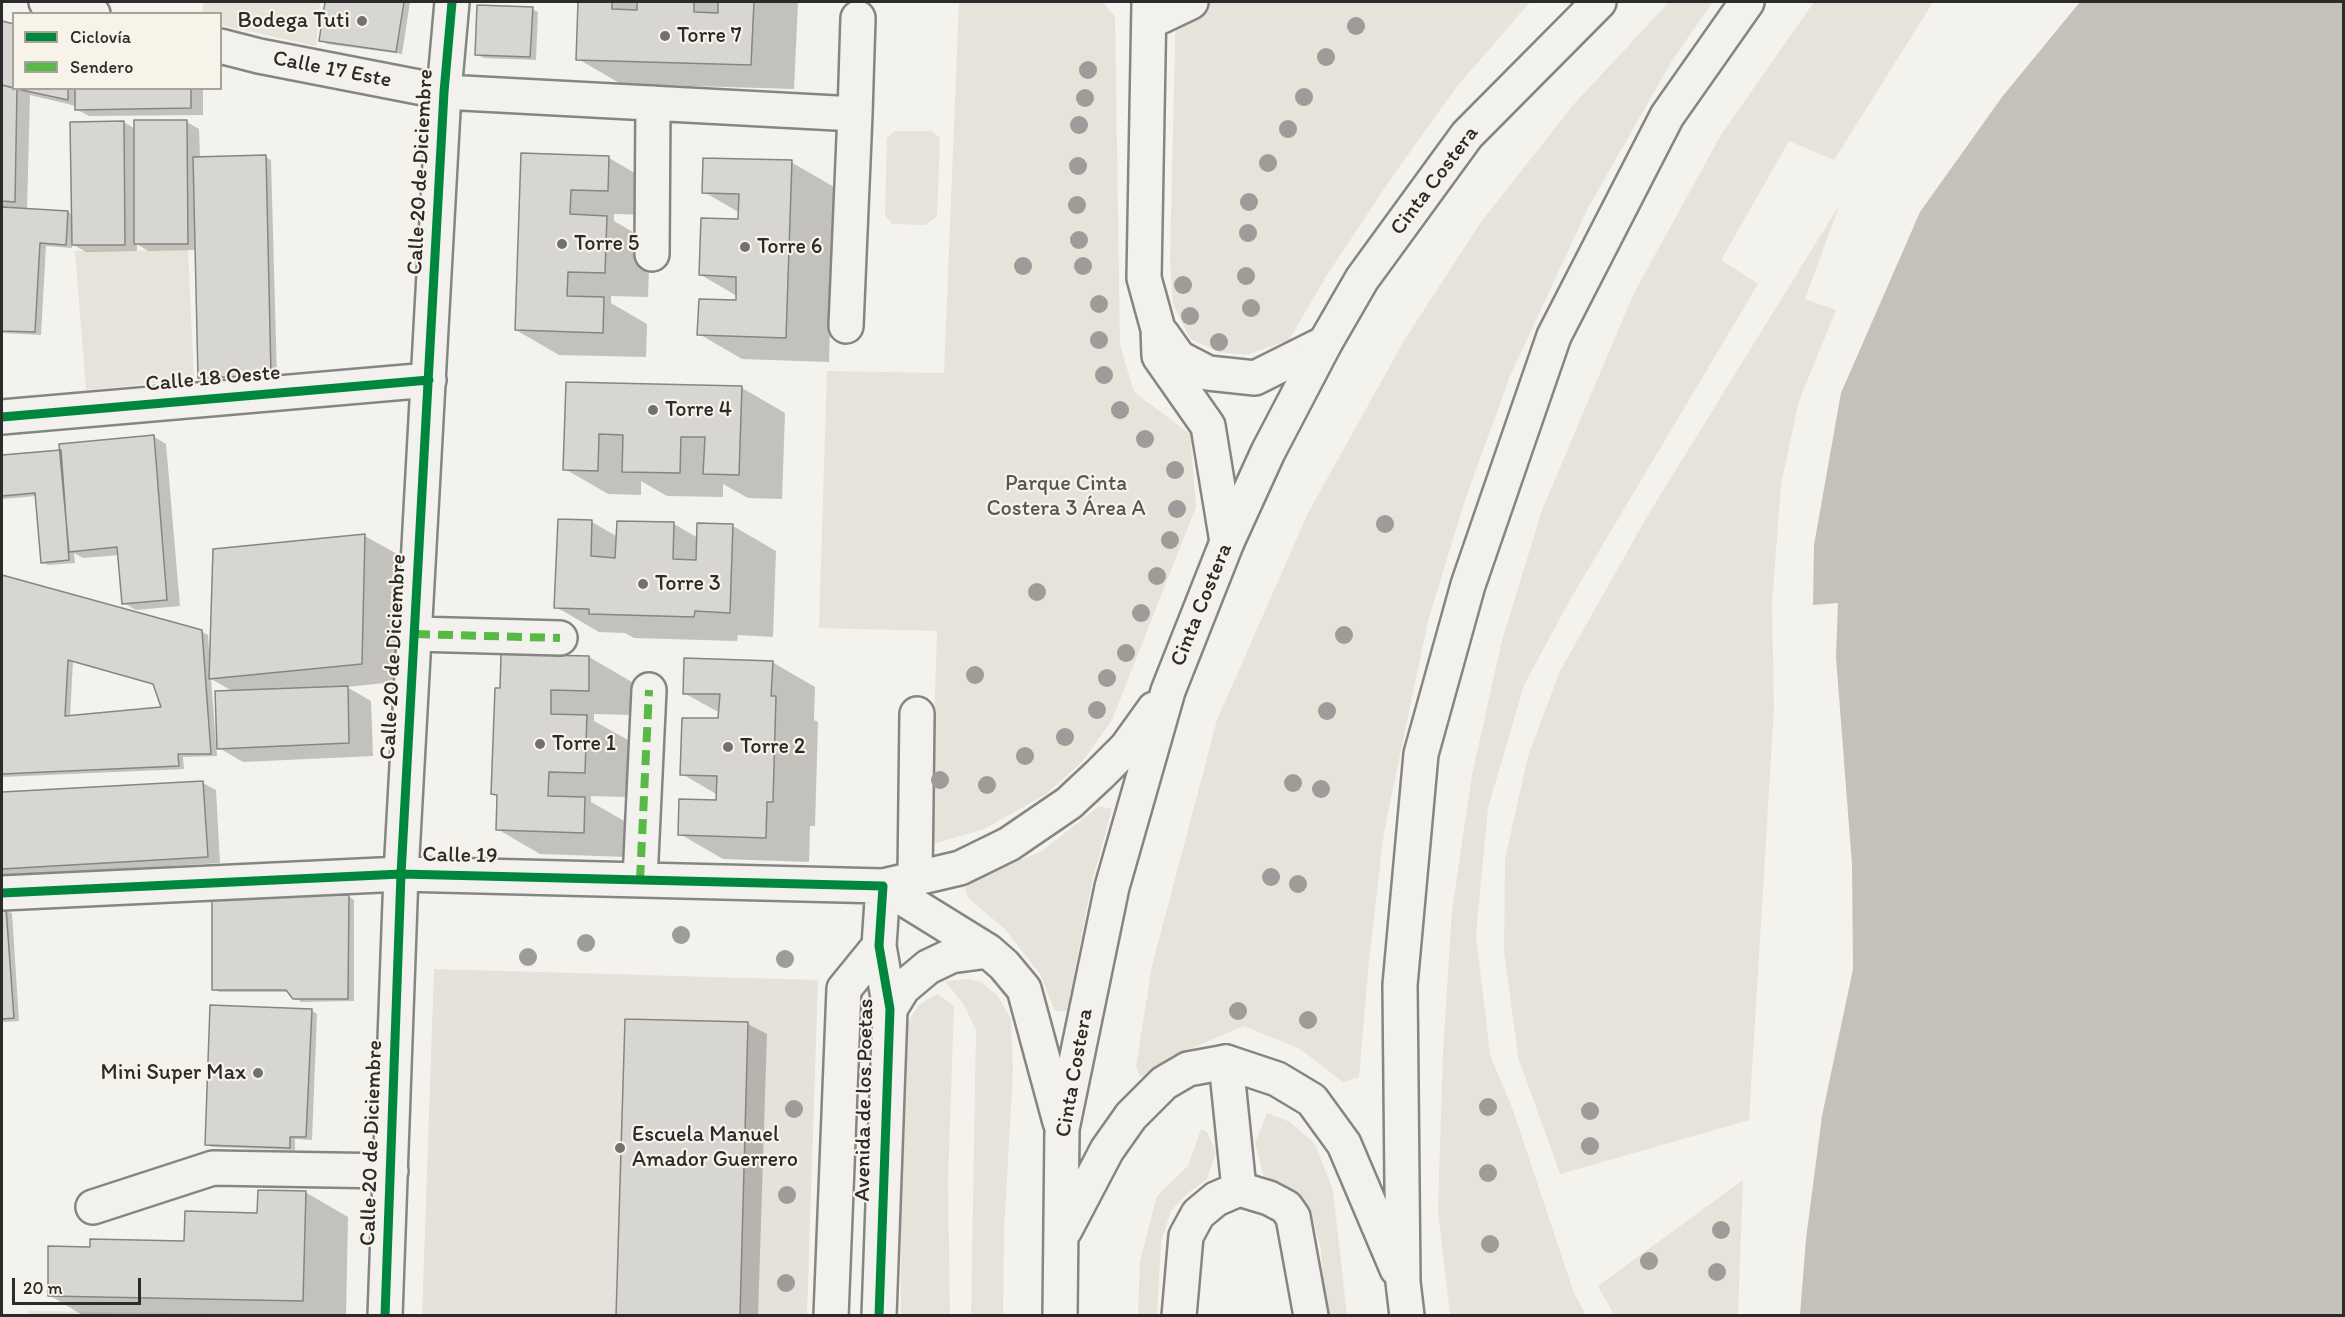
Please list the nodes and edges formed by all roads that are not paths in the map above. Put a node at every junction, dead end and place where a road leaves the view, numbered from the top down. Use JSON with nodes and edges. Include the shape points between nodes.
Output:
{"nodes":[{"id":1,"x":46,"y":2,"type":"edge"},
{"id":2,"x":452,"y":2,"type":"edge"},
{"id":3,"x":1191,"y":2,"type":"edge"},
{"id":4,"x":1599,"y":2,"type":"edge"},
{"id":5,"x":1747,"y":2,"type":"edge"},
{"id":6,"x":85,"y":12,"type":"edge"},
{"id":7,"x":1149,"y":12,"type":"edge"},
{"id":8,"x":858,"y":18,"type":"dead end"},
{"id":9,"x":222,"y":47,"type":"edge"},
{"id":10,"x":444,"y":92,"type":"junction"},
{"id":11,"x":653,"y":103,"type":"junction"},
{"id":12,"x":855,"y":114,"type":"junction"},
{"id":13,"x":652,"y":254,"type":"dead end"},
{"id":14,"x":846,"y":326,"type":"dead end"},
{"id":15,"x":1158,"y":329,"type":"junction"},
{"id":16,"x":1325,"y":343,"type":"junction"},
{"id":17,"x":429,"y":380,"type":"junction"},
{"id":18,"x":2,"y":417,"type":"edge"},
{"id":19,"x":1227,"y":542,"type":"junction"},
{"id":20,"x":415,"y":633,"type":"junction"},
{"id":21,"x":560,"y":638,"type":"dead end"},
{"id":22,"x":649,"y":690,"type":"dead end"},
{"id":23,"x":1168,"y":691,"type":"junction"},
{"id":24,"x":917,"y":714,"type":"dead end"},
{"id":25,"x":401,"y":874,"type":"junction"},
{"id":26,"x":915,"y":878,"type":"junction"},
{"id":27,"x":640,"y":880,"type":"junction"},
{"id":28,"x":883,"y":886,"type":"junction"},
{"id":29,"x":2,"y":892,"type":"edge"},
{"id":30,"x":879,"y":946,"type":"junction"},
{"id":31,"x":988,"y":951,"type":"junction"},
{"id":32,"x":890,"y":1009,"type":"junction"},
{"id":33,"x":1226,"y":1062,"type":"junction"},
{"id":34,"x":1062,"y":1130,"type":"junction"},
{"id":35,"x":391,"y":1171,"type":"junction"},
{"id":36,"x":1239,"y":1189,"type":"junction"},
{"id":37,"x":93,"y":1207,"type":"dead end"},
{"id":38,"x":1062,"y":1234,"type":"junction"},
{"id":39,"x":1403,"y":1282,"type":"junction"},
{"id":40,"x":385,"y":1316,"type":"edge"},
{"id":41,"x":831,"y":1316,"type":"edge"},
{"id":42,"x":879,"y":1316,"type":"edge"},
{"id":43,"x":1060,"y":1316,"type":"edge"},
{"id":44,"x":1179,"y":1316,"type":"edge"},
{"id":45,"x":1311,"y":1316,"type":"edge"},
{"id":46,"x":1407,"y":1316,"type":"edge"}],
"edges":[{"from":1,"to":6,"type":"main road"},
{"from":2,"to":10,"type":"main road","name":"Calle 20 de Diciembre"},
{"from":3,"to":7,"type":"main road"},
{"from":4,"to":16,"type":"main road","name":"Cinta Costera","via":[[1467,135],[1362,279]]},
{"from":5,"to":39,"type":"main road","via":[[1667,116],[1554,336],[1468,585],[1421,754],[1400,985]]},
{"from":7,"to":15,"type":"main road","via":[[1144,278]]},
{"from":8,"to":12,"type":"main road"},
{"from":9,"to":10,"type":"main road","name":"Calle 17 Este"},
{"from":10,"to":11,"type":"main road","name":"Calle 17 Este"},
{"from":10,"to":17,"type":"main road","name":"Calle 20 de Diciembre"},
{"from":11,"to":12,"type":"main road","name":"Calle 17 Este"},
{"from":11,"to":13,"type":"main road"},
{"from":12,"to":14,"type":"main road"},
{"from":15,"to":16,"type":"main road","via":[[1179,358],[1208,373],[1255,378]]},
{"from":15,"to":19,"type":"main road","via":[[1159,356],[1208,426]]},
{"from":16,"to":19,"type":"main road","name":"Cinta Costera"},
{"from":17,"to":18,"type":"main road","name":"Calle 18 Oeste"},
{"from":17,"to":20,"type":"main road","name":"Calle 20 de Diciembre"},
{"from":19,"to":23,"type":"main road","name":"Cinta Costera"},
{"from":20,"to":21,"type":"main road"},
{"from":20,"to":25,"type":"main road","name":"Calle 20 de Diciembre"},
{"from":22,"to":27,"type":"main road"},
{"from":23,"to":26,"type":"main road","via":[[1126,748],[1069,803],[1009,844],[960,868]]},
{"from":23,"to":34,"type":"main road","name":"Cinta Costera","via":[[1112,887]]},
{"from":24,"to":26,"type":"main road"},
{"from":25,"to":27,"type":"main road","name":"Calle 19"},
{"from":25,"to":29,"type":"main road","name":"Calle 19"},
{"from":25,"to":35,"type":"main road","name":"Calle 20 de Diciembre"},
{"from":26,"to":28,"type":"main road"},
{"from":27,"to":28,"type":"main road","name":"Calle 19"},
{"from":28,"to":30,"type":"main road","name":"Avenida de los Poetas"},
{"from":28,"to":31,"type":"main road"},
{"from":30,"to":32,"type":"main road","name":"Avenida de los Poetas"},
{"from":30,"to":41,"type":"main road","name":"Avenida de los Poetas","via":[[844,989]]},
{"from":31,"to":32,"type":"main road","via":[[951,956],[928,967],[903,988]]},
{"from":31,"to":34,"type":"main road","via":[[1024,989]]},
{"from":32,"to":42,"type":"main road","name":"Avenida de los Poetas"},
{"from":33,"to":36,"type":"main road"},
{"from":33,"to":38,"type":"main road","via":[[1188,1069],[1164,1083],[1131,1116],[1107,1150]]},
{"from":33,"to":39,"type":"main road","via":[[1277,1079],[1312,1100],[1344,1144]]},
{"from":34,"to":38,"type":"main road","name":"Cinta Costera"},
{"from":35,"to":37,"type":"main road","via":[[213,1168]]},
{"from":35,"to":40,"type":"main road","name":"Calle 20 de Diciembre"},
{"from":36,"to":44,"type":"main road","via":[[1216,1199],[1198,1214],[1186,1236]]},
{"from":36,"to":45,"type":"main road","via":[[1269,1198],[1286,1207],[1293,1217]]},
{"from":38,"to":43,"type":"main road","name":"Cinta Costera"},
{"from":39,"to":46,"type":"main road"}]}
